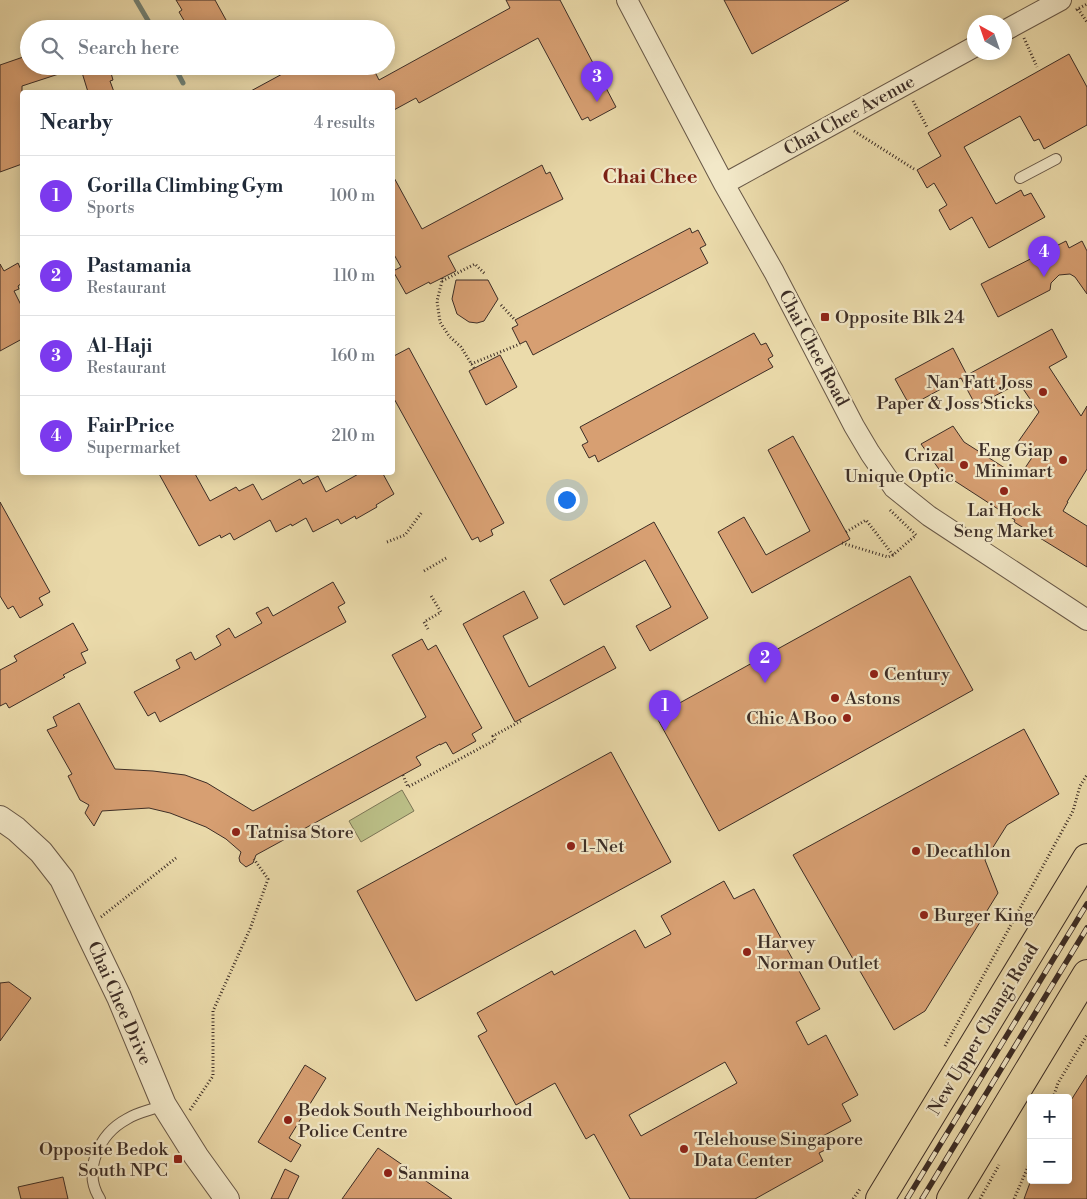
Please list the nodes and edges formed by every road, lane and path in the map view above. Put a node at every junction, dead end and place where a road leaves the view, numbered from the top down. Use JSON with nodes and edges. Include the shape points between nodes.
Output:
{"nodes":[{"id":1,"x":627,"y":0,"type":"edge"},
{"id":2,"x":636,"y":0,"type":"edge"},
{"id":3,"x":1069,"y":4,"type":"edge"},
{"id":4,"x":1087,"y":22,"type":"edge"},
{"id":5,"x":1012,"y":28,"type":"edge"},
{"id":6,"x":1023,"y":38,"type":"dead end"},
{"id":7,"x":967,"y":51,"type":"edge"},
{"id":8,"x":1037,"y":67,"type":"dead end"},
{"id":9,"x":912,"y":98,"type":"dead end"},
{"id":10,"x":927,"y":127,"type":"dead end"},
{"id":11,"x":853,"y":131,"type":"dead end"},
{"id":12,"x":1056,"y":159,"type":"dead end"},
{"id":13,"x":914,"y":169,"type":"dead end"},
{"id":14,"x":1020,"y":178,"type":"dead end"},
{"id":15,"x":728,"y":182,"type":"junction"},
{"id":16,"x":485,"y":274,"type":"dead end"},
{"id":17,"x":501,"y":305,"type":"dead end"},
{"id":18,"x":515,"y":320,"type":"dead end"},
{"id":19,"x":520,"y":344,"type":"dead end"},
{"id":20,"x":471,"y":364,"type":"junction"},
{"id":21,"x":474,"y":368,"type":"dead end"},
{"id":22,"x":422,"y":512,"type":"dead end"},
{"id":23,"x":846,"y":532,"type":"dead end"},
{"id":24,"x":916,"y":534,"type":"dead end"},
{"id":25,"x":387,"y":542,"type":"dead end"},
{"id":26,"x":842,"y":543,"type":"dead end"},
{"id":27,"x":893,"y":555,"type":"junction"},
{"id":28,"x":448,"y":557,"type":"dead end"},
{"id":29,"x":424,"y":571,"type":"dead end"},
{"id":30,"x":430,"y":594,"type":"dead end"},
{"id":31,"x":1087,"y":610,"type":"edge"},
{"id":32,"x":1087,"y":620,"type":"edge"},
{"id":33,"x":428,"y":629,"type":"dead end"},
{"id":34,"x":521,"y":719,"type":"dead end"},
{"id":35,"x":1087,"y":774,"type":"edge"},
{"id":36,"x":403,"y":775,"type":"dead end"},
{"id":37,"x":0,"y":818,"type":"edge"},
{"id":38,"x":176,"y":858,"type":"dead end"},
{"id":39,"x":1087,"y":858,"type":"edge"},
{"id":40,"x":254,"y":859,"type":"dead end"},
{"id":41,"x":86,"y":928,"type":"junction"},
{"id":42,"x":1087,"y":974,"type":"edge"},
{"id":43,"x":1087,"y":1035,"type":"edge"},
{"id":44,"x":942,"y":1051,"type":"dead end"},
{"id":45,"x":1054,"y":1094,"type":"edge"},
{"id":46,"x":164,"y":1105,"type":"junction"},
{"id":47,"x":177,"y":1126,"type":"junction"},
{"id":48,"x":1027,"y":1169,"type":"edge"},
{"id":49,"x":871,"y":1191,"type":"edge"},
{"id":50,"x":100,"y":1199,"type":"edge"},
{"id":51,"x":227,"y":1199,"type":"edge"},
{"id":52,"x":853,"y":1199,"type":"edge"},
{"id":53,"x":951,"y":1199,"type":"edge"},
{"id":54,"x":1014,"y":1199,"type":"edge"}],
"edges":[{"from":1,"to":15,"type":"street","name":"Chai Chee Road"},
{"from":2,"to":15,"type":"street","name":"Chai Chee Road"},
{"from":3,"to":4,"type":"path"},
{"from":3,"to":5,"type":"street"},
{"from":6,"to":8,"type":"path"},
{"from":7,"to":15,"type":"street","name":"Chai Chee Avenue"},
{"from":9,"to":10,"type":"path"},
{"from":11,"to":13,"type":"path"},
{"from":12,"to":14,"type":"lane"},
{"from":15,"to":31,"type":"street","name":"Chai Chee Road","via":[[782,268],[862,422],[900,482],[934,509]]},
{"from":15,"to":32,"type":"street","name":"Chai Chee Road","via":[[854,426],[894,488],[929,516]]},
{"from":16,"to":20,"type":"path","via":[[475,264],[442,279],[437,301],[440,322]]},
{"from":17,"to":18,"type":"path"},
{"from":19,"to":20,"type":"path"},
{"from":20,"to":21,"type":"path"},
{"from":22,"to":25,"type":"path","via":[[405,535]]},
{"from":23,"to":27,"type":"path","via":[[866,520]]},
{"from":24,"to":27,"type":"path"},
{"from":26,"to":27,"type":"path","via":[[888,557]]},
{"from":28,"to":29,"type":"path"},
{"from":30,"to":33,"type":"path","via":[[441,612],[424,622]]},
{"from":34,"to":36,"type":"path","via":[[493,736],[495,740],[408,787]]},
{"from":35,"to":44,"type":"path","via":[[1072,812]]},
{"from":37,"to":41,"type":"street","name":"Chai Chee Drive","via":[[16,828],[41,852],[62,878]]},
{"from":38,"to":41,"type":"path"},
{"from":39,"to":49,"type":"main road","name":"New Upper Changi Road"},
{"from":40,"to":47,"type":"path","via":[[268,879],[250,929],[213,1011],[213,1076]]},
{"from":41,"to":46,"type":"street","name":"Chai Chee Drive"},
{"from":42,"to":53,"type":"main road"},
{"from":43,"to":45,"type":"path"},
{"from":46,"to":47,"type":"street","name":"Chai Chee Drive"},
{"from":46,"to":50,"type":"lane","via":[[124,1120],[104,1140],[92,1170],[92,1183]]},
{"from":47,"to":51,"type":"street","name":"Chai Chee Drive"},
{"from":48,"to":54,"type":"path"},
{"from":49,"to":52,"type":"path"}]}
